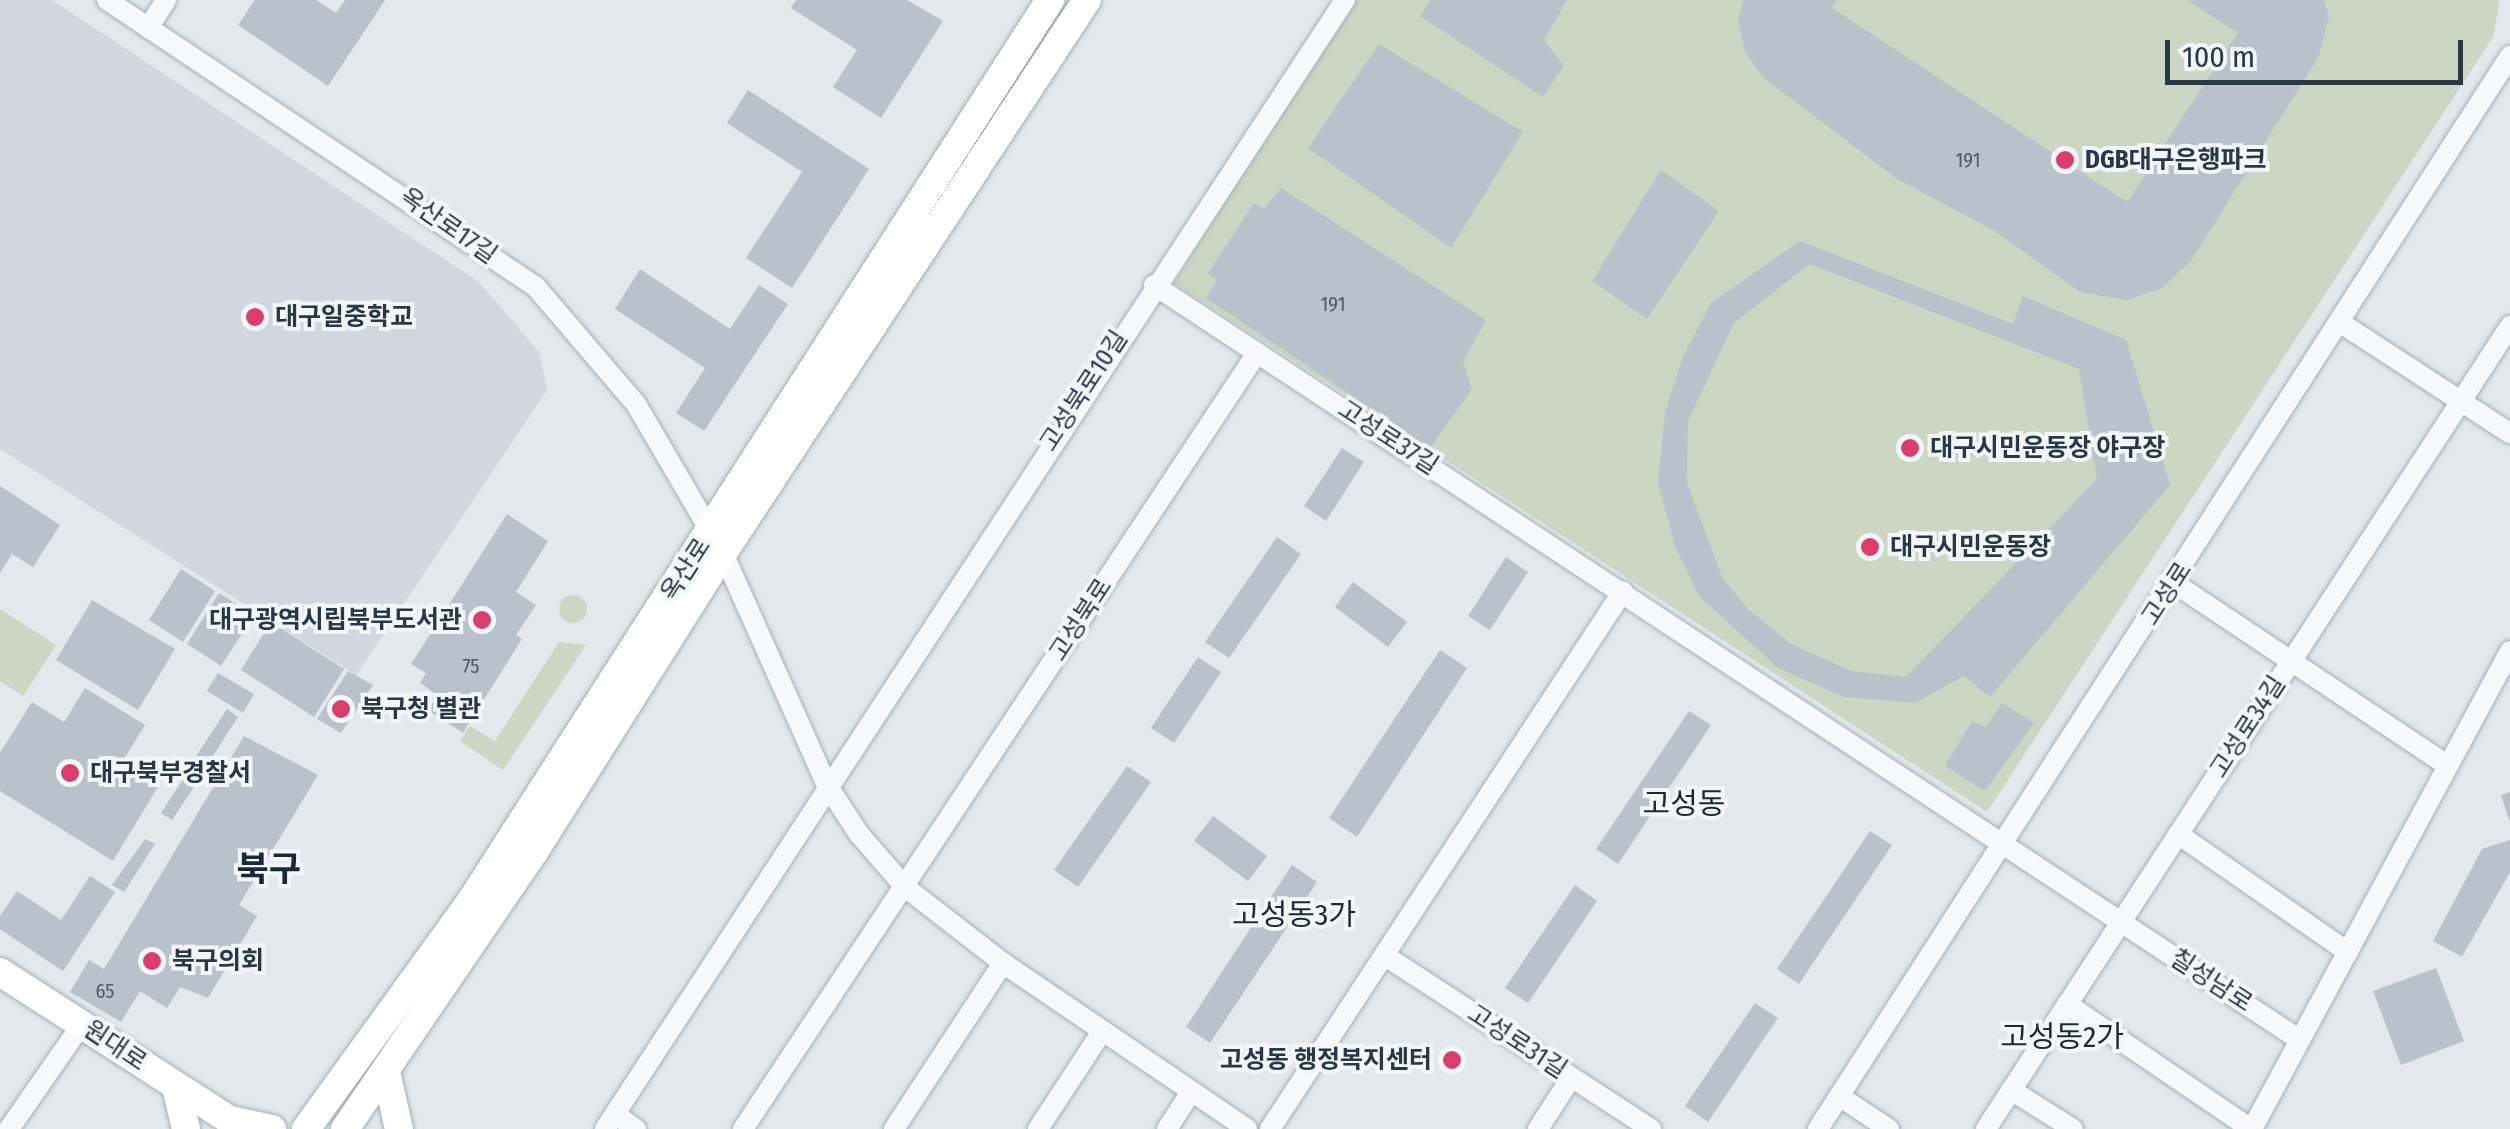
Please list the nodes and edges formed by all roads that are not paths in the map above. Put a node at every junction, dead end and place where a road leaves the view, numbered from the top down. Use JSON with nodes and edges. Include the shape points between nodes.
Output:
{"nodes":[{"id":1,"x":108,"y":0,"type":"edge"},
{"id":2,"x":166,"y":0,"type":"edge"},
{"id":3,"x":1050,"y":0,"type":"edge"},
{"id":4,"x":1088,"y":0,"type":"edge"},
{"id":5,"x":1346,"y":0,"type":"edge"},
{"id":6,"x":148,"y":28,"type":"junction"},
{"id":7,"x":2510,"y":56,"type":"edge"},
{"id":8,"x":1154,"y":285,"type":"junction"},
{"id":9,"x":2341,"y":323,"type":"junction"},
{"id":10,"x":2510,"y":326,"type":"edge"},
{"id":11,"x":1258,"y":353,"type":"junction"},
{"id":12,"x":2461,"y":401,"type":"junction"},
{"id":13,"x":2510,"y":433,"type":"edge"},
{"id":14,"x":717,"y":542,"type":"junction"},
{"id":15,"x":2174,"y":583,"type":"junction"},
{"id":16,"x":1623,"y":591,"type":"junction"},
{"id":17,"x":2510,"y":651,"type":"edge"},
{"id":18,"x":2290,"y":662,"type":"junction"},
{"id":19,"x":2448,"y":766,"type":"junction"},
{"id":20,"x":826,"y":785,"type":"junction"},
{"id":21,"x":2178,"y":834,"type":"junction"},
{"id":22,"x":2007,"y":843,"type":"junction"},
{"id":23,"x":905,"y":887,"type":"junction"},
{"id":24,"x":2121,"y":922,"type":"junction"},
{"id":25,"x":2348,"y":952,"type":"junction"},
{"id":26,"x":1384,"y":955,"type":"junction"},
{"id":27,"x":1003,"y":963,"type":"junction"},
{"id":28,"x":0,"y":972,"type":"edge"},
{"id":29,"x":2067,"y":1004,"type":"junction"},
{"id":30,"x":82,"y":1024,"type":"junction"},
{"id":31,"x":1101,"y":1033,"type":"junction"},
{"id":32,"x":2300,"y":1040,"type":"junction"},
{"id":33,"x":386,"y":1072,"type":"junction"},
{"id":34,"x":1572,"y":1078,"type":"junction"},
{"id":35,"x":176,"y":1087,"type":"junction"},
{"id":36,"x":2011,"y":1090,"type":"junction"},
{"id":37,"x":1192,"y":1092,"type":"junction"},
{"id":38,"x":1839,"y":1096,"type":"junction"},
{"id":39,"x":610,"y":1122,"type":"edge"},
{"id":40,"x":233,"y":1124,"type":"edge"},
{"id":41,"x":9,"y":1129,"type":"edge"},
{"id":42,"x":186,"y":1129,"type":"edge"},
{"id":43,"x":272,"y":1129,"type":"edge"},
{"id":44,"x":306,"y":1129,"type":"edge"},
{"id":45,"x":345,"y":1129,"type":"edge"},
{"id":46,"x":399,"y":1129,"type":"edge"},
{"id":47,"x":636,"y":1129,"type":"edge"},
{"id":48,"x":743,"y":1129,"type":"edge"},
{"id":49,"x":894,"y":1129,"type":"edge"},
{"id":50,"x":1038,"y":1129,"type":"edge"},
{"id":51,"x":1167,"y":1129,"type":"edge"},
{"id":52,"x":1247,"y":1129,"type":"edge"},
{"id":53,"x":1270,"y":1129,"type":"edge"},
{"id":54,"x":1538,"y":1129,"type":"edge"},
{"id":55,"x":1651,"y":1129,"type":"edge"},
{"id":56,"x":1818,"y":1129,"type":"edge"},
{"id":57,"x":1889,"y":1129,"type":"edge"},
{"id":58,"x":1986,"y":1129,"type":"edge"},
{"id":59,"x":2074,"y":1129,"type":"edge"},
{"id":60,"x":2252,"y":1129,"type":"edge"}],
"edges":[{"from":1,"to":6,"type":"street","name":"옥산로17길"},
{"from":2,"to":6,"type":"street"},
{"from":3,"to":14,"type":"main road","name":"옥산로"},
{"from":4,"to":14,"type":"main road","name":"옥산로"},
{"from":5,"to":8,"type":"street","name":"고성북로10길"},
{"from":6,"to":14,"type":"street","name":"옥산로17길","via":[[536,287],[636,404]]},
{"from":7,"to":9,"type":"street","name":"고성로"},
{"from":8,"to":11,"type":"street","name":"고성로37길"},
{"from":8,"to":20,"type":"street","name":"고성북로10길"},
{"from":9,"to":12,"type":"street"},
{"from":9,"to":15,"type":"street","name":"고성로"},
{"from":10,"to":12,"type":"street","name":"고성로34길"},
{"from":11,"to":16,"type":"street","name":"고성로37길"},
{"from":11,"to":23,"type":"street","name":"고성북로"},
{"from":12,"to":13,"type":"street"},
{"from":12,"to":18,"type":"street","name":"고성로34길"},
{"from":14,"to":20,"type":"street"},
{"from":14,"to":33,"type":"main road","name":"옥산로"},
{"from":14,"to":44,"type":"main road","name":"옥산로"},
{"from":15,"to":18,"type":"street"},
{"from":15,"to":22,"type":"street","name":"고성로"},
{"from":16,"to":22,"type":"street","name":"고성로37길"},
{"from":16,"to":26,"type":"street"},
{"from":17,"to":19,"type":"street"},
{"from":18,"to":19,"type":"street"},
{"from":18,"to":21,"type":"street","name":"고성로34길"},
{"from":19,"to":25,"type":"street"},
{"from":20,"to":23,"type":"street"},
{"from":20,"to":39,"type":"street"},
{"from":21,"to":24,"type":"street","name":"고성로34길"},
{"from":21,"to":25,"type":"street"},
{"from":22,"to":24,"type":"street","name":"칠성남로"},
{"from":22,"to":38,"type":"street","name":"고성로"},
{"from":23,"to":27,"type":"street"},
{"from":23,"to":48,"type":"street","name":"고성북로"},
{"from":24,"to":29,"type":"street","name":"고성로34길"},
{"from":24,"to":32,"type":"street","name":"칠성남로"},
{"from":25,"to":32,"type":"street"},
{"from":26,"to":34,"type":"street","name":"고성로31길"},
{"from":26,"to":53,"type":"street"},
{"from":27,"to":31,"type":"street"},
{"from":27,"to":49,"type":"street"},
{"from":28,"to":30,"type":"main road","name":"원대로"},
{"from":29,"to":36,"type":"street","name":"고성로34길"},
{"from":29,"to":60,"type":"street"},
{"from":30,"to":35,"type":"main road","name":"원대로"},
{"from":30,"to":41,"type":"street"},
{"from":31,"to":37,"type":"street"},
{"from":31,"to":50,"type":"street"},
{"from":32,"to":60,"type":"street"},
{"from":33,"to":45,"type":"main road","name":"옥산로"},
{"from":33,"to":46,"type":"main road"},
{"from":34,"to":54,"type":"street"},
{"from":34,"to":55,"type":"street","name":"고성로31길"},
{"from":35,"to":40,"type":"main road","name":"원대로"},
{"from":35,"to":42,"type":"main road"},
{"from":36,"to":58,"type":"street","name":"고성로34길"},
{"from":36,"to":59,"type":"street"},
{"from":37,"to":51,"type":"street"},
{"from":37,"to":52,"type":"street"},
{"from":38,"to":56,"type":"street","name":"고성로"},
{"from":38,"to":57,"type":"street"},
{"from":39,"to":47,"type":"street"},
{"from":40,"to":43,"type":"main road","name":"원대로"}]}
